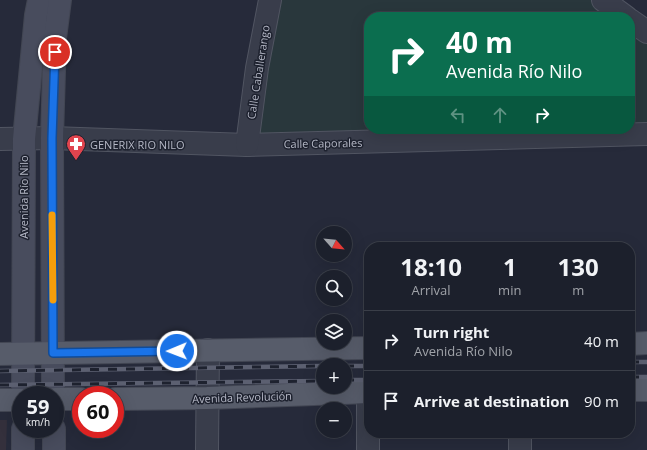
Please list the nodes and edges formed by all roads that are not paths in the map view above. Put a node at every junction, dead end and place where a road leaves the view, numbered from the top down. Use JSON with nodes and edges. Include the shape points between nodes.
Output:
{"nodes":[{"id":1,"x":39,"y":0,"type":"edge"},
{"id":2,"x":60,"y":0,"type":"edge"},
{"id":3,"x":270,"y":0,"type":"edge"},
{"id":4,"x":603,"y":0,"type":"edge"},
{"id":5,"x":619,"y":12,"type":"edge"},
{"id":6,"x":635,"y":24,"type":"edge"},
{"id":7,"x":647,"y":32,"type":"edge"},
{"id":8,"x":647,"y":134,"type":"edge"},
{"id":9,"x":52,"y":138,"type":"junction"},
{"id":10,"x":0,"y":139,"type":"edge"},
{"id":11,"x":24,"y":139,"type":"junction"},
{"id":12,"x":247,"y":144,"type":"junction"},
{"id":13,"x":647,"y":343,"type":"edge"},
{"id":14,"x":635,"y":344,"type":"edge"},
{"id":15,"x":364,"y":348,"type":"edge"},
{"id":16,"x":208,"y":350,"type":"junction"},
{"id":17,"x":23,"y":353,"type":"junction"},
{"id":18,"x":53,"y":353,"type":"junction"},
{"id":19,"x":0,"y":354,"type":"edge"},
{"id":20,"x":24,"y":386,"type":"edge"},
{"id":21,"x":54,"y":386,"type":"edge"},
{"id":22,"x":635,"y":390,"type":"edge"},
{"id":23,"x":647,"y":390,"type":"edge"},
{"id":24,"x":364,"y":392,"type":"edge"},
{"id":25,"x":207,"y":398,"type":"junction"},
{"id":26,"x":124,"y":399,"type":"edge"},
{"id":27,"x":0,"y":400,"type":"edge"},
{"id":28,"x":12,"y":400,"type":"edge"},
{"id":29,"x":24,"y":438,"type":"edge"},
{"id":30,"x":54,"y":438,"type":"edge"},
{"id":31,"x":368,"y":438,"type":"edge"},
{"id":32,"x":520,"y":438,"type":"edge"},
{"id":33,"x":23,"y":450,"type":"edge"},
{"id":34,"x":54,"y":450,"type":"edge"},
{"id":35,"x":207,"y":450,"type":"edge"},
{"id":36,"x":368,"y":450,"type":"edge"},
{"id":37,"x":520,"y":450,"type":"edge"}],
"edges":[{"from":1,"to":11,"type":"main road","name":"Avenida Río Nilo"},
{"from":2,"to":9,"type":"main road","via":[[55,38]]},
{"from":3,"to":12,"type":"street","name":"Calle Caballerango","via":[[257,68]]},
{"from":4,"to":5,"type":"street"},
{"from":6,"to":7,"type":"street"},
{"from":8,"to":12,"type":"street","name":"Calle Caporales"},
{"from":9,"to":11,"type":"street","name":"Calle Caporales"},
{"from":9,"to":12,"type":"street","name":"Calle Caporales"},
{"from":9,"to":18,"type":"main road"},
{"from":10,"to":11,"type":"street","name":"Calle Caporales"},
{"from":11,"to":17,"type":"main road","name":"Avenida Río Nilo"},
{"from":13,"to":14,"type":"main road"},
{"from":15,"to":16,"type":"main road"},
{"from":16,"to":18,"type":"main road"},
{"from":16,"to":25,"type":"street"},
{"from":17,"to":18,"type":"main road"},
{"from":17,"to":19,"type":"main road"},
{"from":17,"to":20,"type":"main road","name":"Avenida Río Nilo"},
{"from":18,"to":21,"type":"main road"},
{"from":22,"to":23,"type":"main road"},
{"from":24,"to":25,"type":"main road","name":"Avenida Revolución"},
{"from":25,"to":26,"type":"main road","name":"Avenida Revolución"},
{"from":25,"to":35,"type":"street"},
{"from":27,"to":28,"type":"main road"},
{"from":29,"to":33,"type":"main road"},
{"from":30,"to":34,"type":"main road"},
{"from":31,"to":36,"type":"street"},
{"from":32,"to":37,"type":"street"}]}
